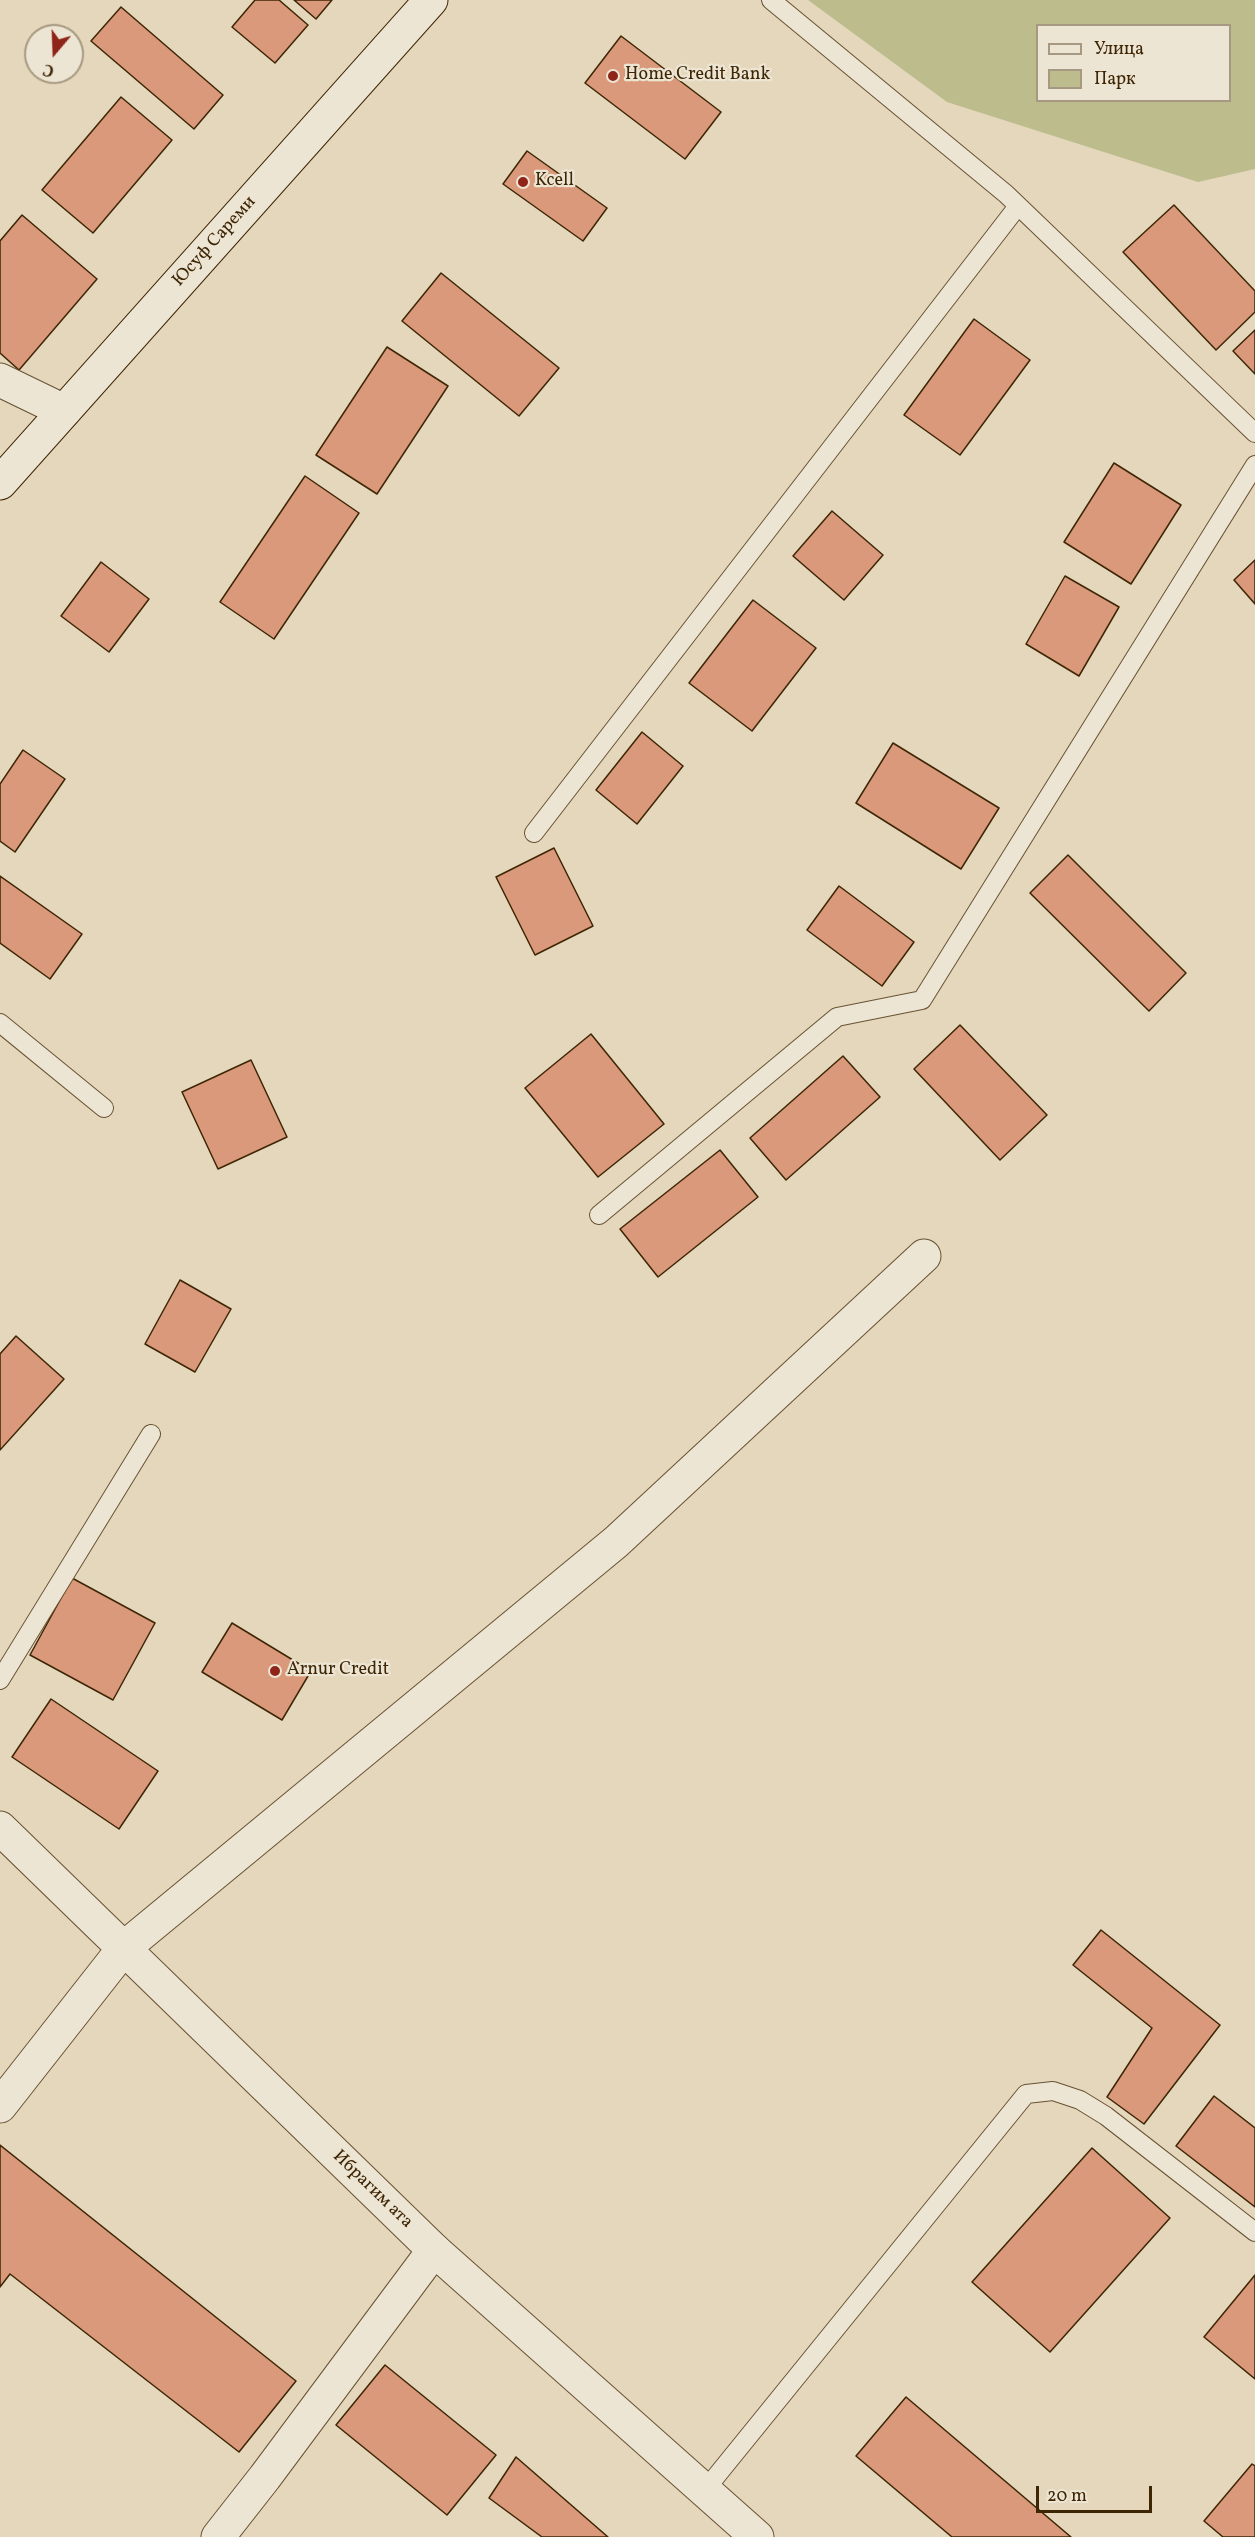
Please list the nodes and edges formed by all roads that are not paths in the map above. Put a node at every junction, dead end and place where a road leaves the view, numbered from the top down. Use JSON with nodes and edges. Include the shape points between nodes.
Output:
{"nodes":[{"id":1,"x":431,"y":0,"type":"edge"},
{"id":2,"x":771,"y":0,"type":"edge"},
{"id":3,"x":1018,"y":206,"type":"junction"},
{"id":4,"x":0,"y":380,"type":"edge"},
{"id":5,"x":64,"y":411,"type":"junction"},
{"id":6,"x":1255,"y":433,"type":"edge"},
{"id":7,"x":1255,"y":465,"type":"edge"},
{"id":8,"x":0,"y":483,"type":"edge"},
{"id":9,"x":534,"y":833,"type":"dead end"},
{"id":10,"x":0,"y":1023,"type":"edge"},
{"id":11,"x":104,"y":1108,"type":"dead end"},
{"id":12,"x":599,"y":1215,"type":"dead end"},
{"id":13,"x":924,"y":1256,"type":"dead end"},
{"id":14,"x":151,"y":1434,"type":"dead end"},
{"id":15,"x":0,"y":1680,"type":"edge"},
{"id":16,"x":0,"y":1828,"type":"edge"},
{"id":17,"x":124,"y":1948,"type":"junction"},
{"id":18,"x":0,"y":2106,"type":"edge"},
{"id":19,"x":1255,"y":2232,"type":"edge"},
{"id":20,"x":434,"y":2250,"type":"junction"},
{"id":21,"x":705,"y":2490,"type":"junction"},
{"id":22,"x":218,"y":2537,"type":"edge"},
{"id":23,"x":757,"y":2537,"type":"edge"}],
"edges":[{"from":1,"to":5,"type":"street","name":"Юсуф Сареми"},
{"from":2,"to":3,"type":"lane"},
{"from":3,"to":6,"type":"lane"},
{"from":3,"to":9,"type":"lane"},
{"from":4,"to":5,"type":"street"},
{"from":5,"to":8,"type":"street","name":"Юсуф Сареми"},
{"from":7,"to":12,"type":"lane","via":[[922,1000],[837,1017]]},
{"from":10,"to":11,"type":"lane"},
{"from":13,"to":17,"type":"street","via":[[616,1542]]},
{"from":14,"to":15,"type":"lane"},
{"from":16,"to":17,"type":"street","name":"Ибрагим ата"},
{"from":17,"to":18,"type":"street"},
{"from":17,"to":20,"type":"street","name":"Ибрагим ата"},
{"from":19,"to":21,"type":"lane","via":[[1080,2100],[1053,2091],[1026,2094]]},
{"from":20,"to":21,"type":"street","name":"Ибрагим ата"},
{"from":20,"to":22,"type":"street"},
{"from":21,"to":23,"type":"street","name":"Ибрагим ата"}]}
